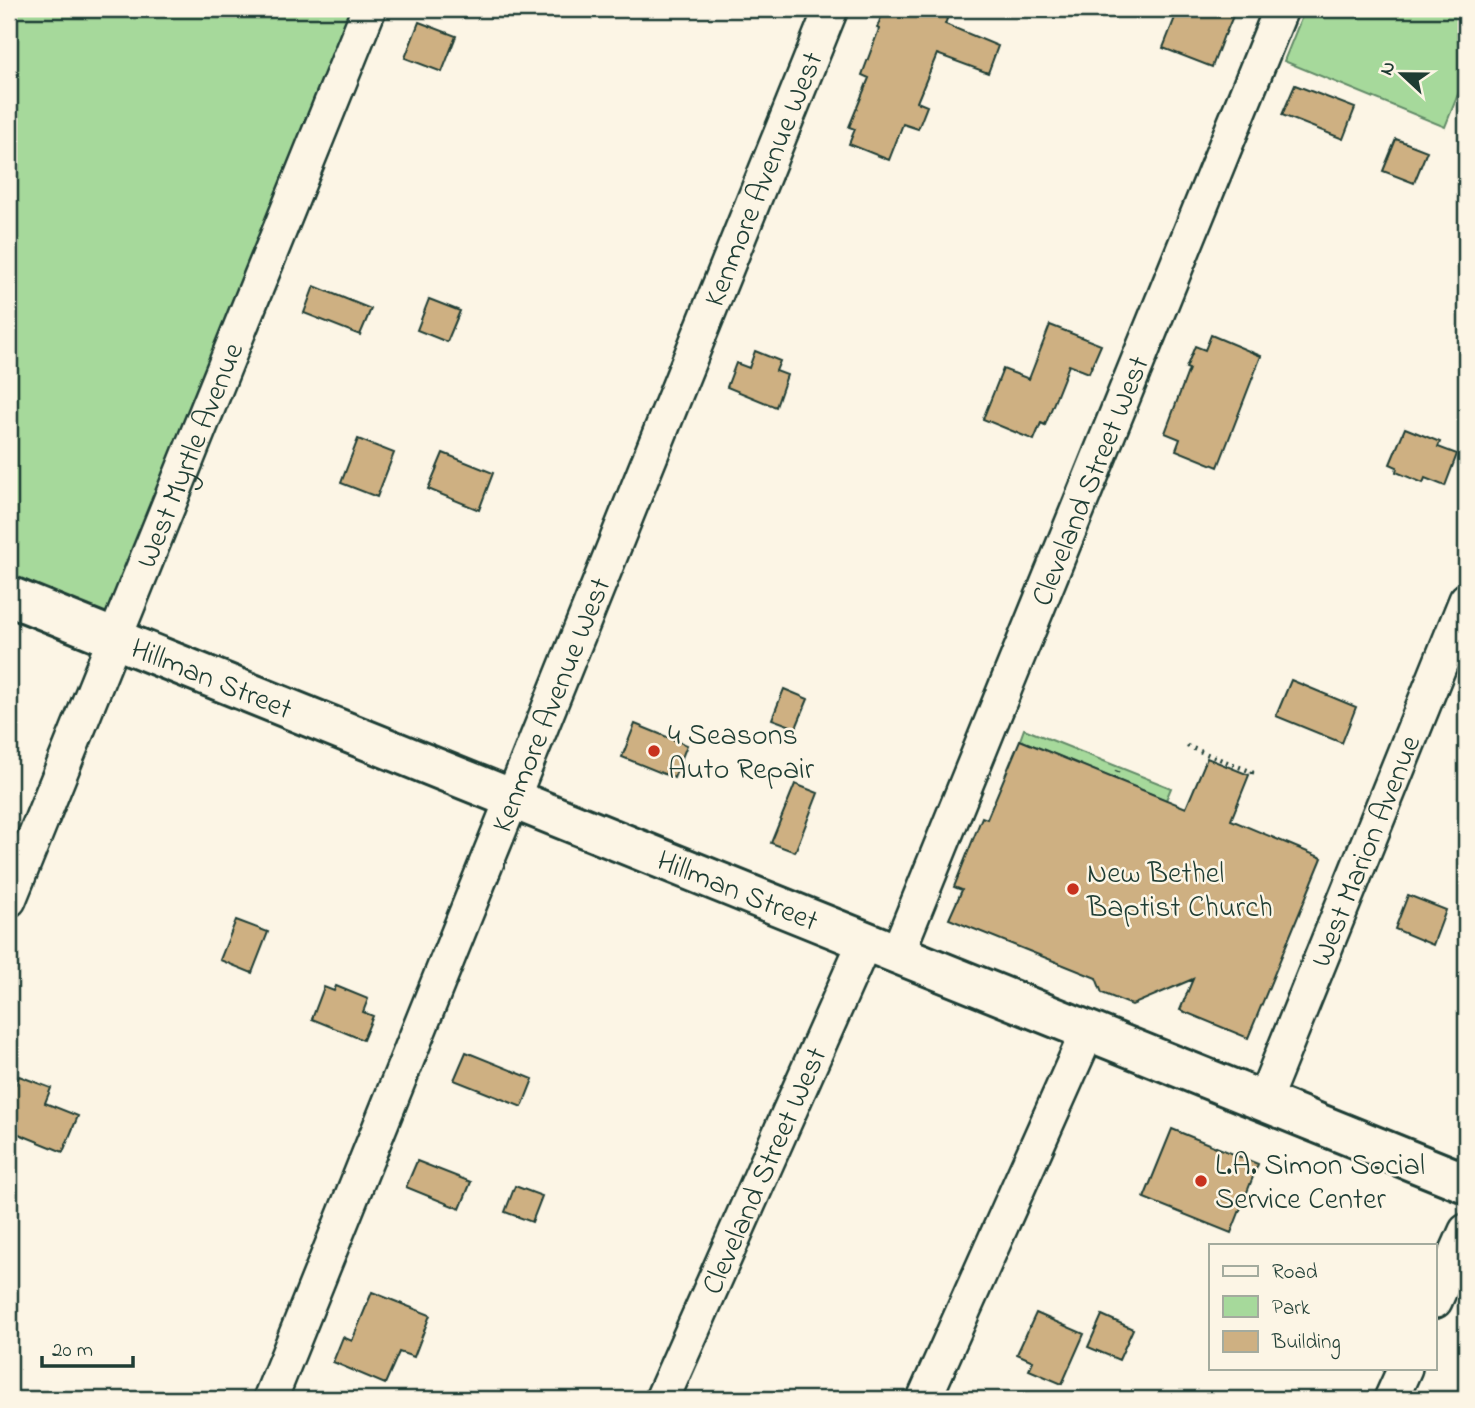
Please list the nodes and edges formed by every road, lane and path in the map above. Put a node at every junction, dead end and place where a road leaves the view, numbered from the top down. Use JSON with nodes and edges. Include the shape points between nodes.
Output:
{"nodes":[{"id":1,"x":369,"y":9,"type":"edge"},
{"id":2,"x":831,"y":9,"type":"edge"},
{"id":3,"x":1281,"y":9,"type":"edge"},
{"id":4,"x":9,"y":596,"type":"edge"},
{"id":5,"x":1466,"y":600,"type":"edge"},
{"id":6,"x":115,"y":639,"type":"junction"},
{"id":7,"x":1187,"y":746,"type":"dead end"},
{"id":8,"x":1119,"y":766,"type":"dead end"},
{"id":9,"x":1251,"y":776,"type":"dead end"},
{"id":10,"x":1114,"y":779,"type":"dead end"},
{"id":11,"x":513,"y":799,"type":"junction"},
{"id":12,"x":9,"y":900,"type":"edge"},
{"id":13,"x":881,"y":948,"type":"junction"},
{"id":14,"x":1088,"y":1031,"type":"junction"},
{"id":15,"x":1264,"y":1102,"type":"junction"},
{"id":16,"x":1466,"y":1183,"type":"edge"},
{"id":17,"x":1466,"y":1231,"type":"edge"},
{"id":18,"x":1436,"y":1299,"type":"edge"},
{"id":19,"x":1404,"y":1370,"type":"edge"},
{"id":20,"x":270,"y":1399,"type":"edge"},
{"id":21,"x":662,"y":1399,"type":"edge"},
{"id":22,"x":924,"y":1399,"type":"edge"},
{"id":23,"x":1391,"y":1399,"type":"edge"}],
"edges":[{"from":1,"to":6,"type":"street","name":"West Myrtle Avenue"},
{"from":2,"to":11,"type":"street","name":"Kenmore Avenue West"},
{"from":3,"to":13,"type":"street","name":"Cleveland Street West"},
{"from":4,"to":6,"type":"street","name":"Hillman Street"},
{"from":5,"to":15,"type":"street","name":"West Marion Avenue"},
{"from":6,"to":11,"type":"street","name":"Hillman Street"},
{"from":6,"to":12,"type":"street","name":"West Myrtle Avenue"},
{"from":7,"to":9,"type":"path","via":[[1252,772]]},
{"from":8,"to":10,"type":"path"},
{"from":11,"to":13,"type":"street","name":"Hillman Street"},
{"from":11,"to":20,"type":"street","name":"Kenmore Avenue West"},
{"from":13,"to":14,"type":"street","name":"Hillman Street"},
{"from":13,"to":21,"type":"street","name":"Cleveland Street West"},
{"from":14,"to":15,"type":"street","name":"Hillman Street"},
{"from":14,"to":22,"type":"street"},
{"from":15,"to":16,"type":"street","name":"Hillman Street"},
{"from":17,"to":18,"type":"street"},
{"from":19,"to":23,"type":"street"}]}
